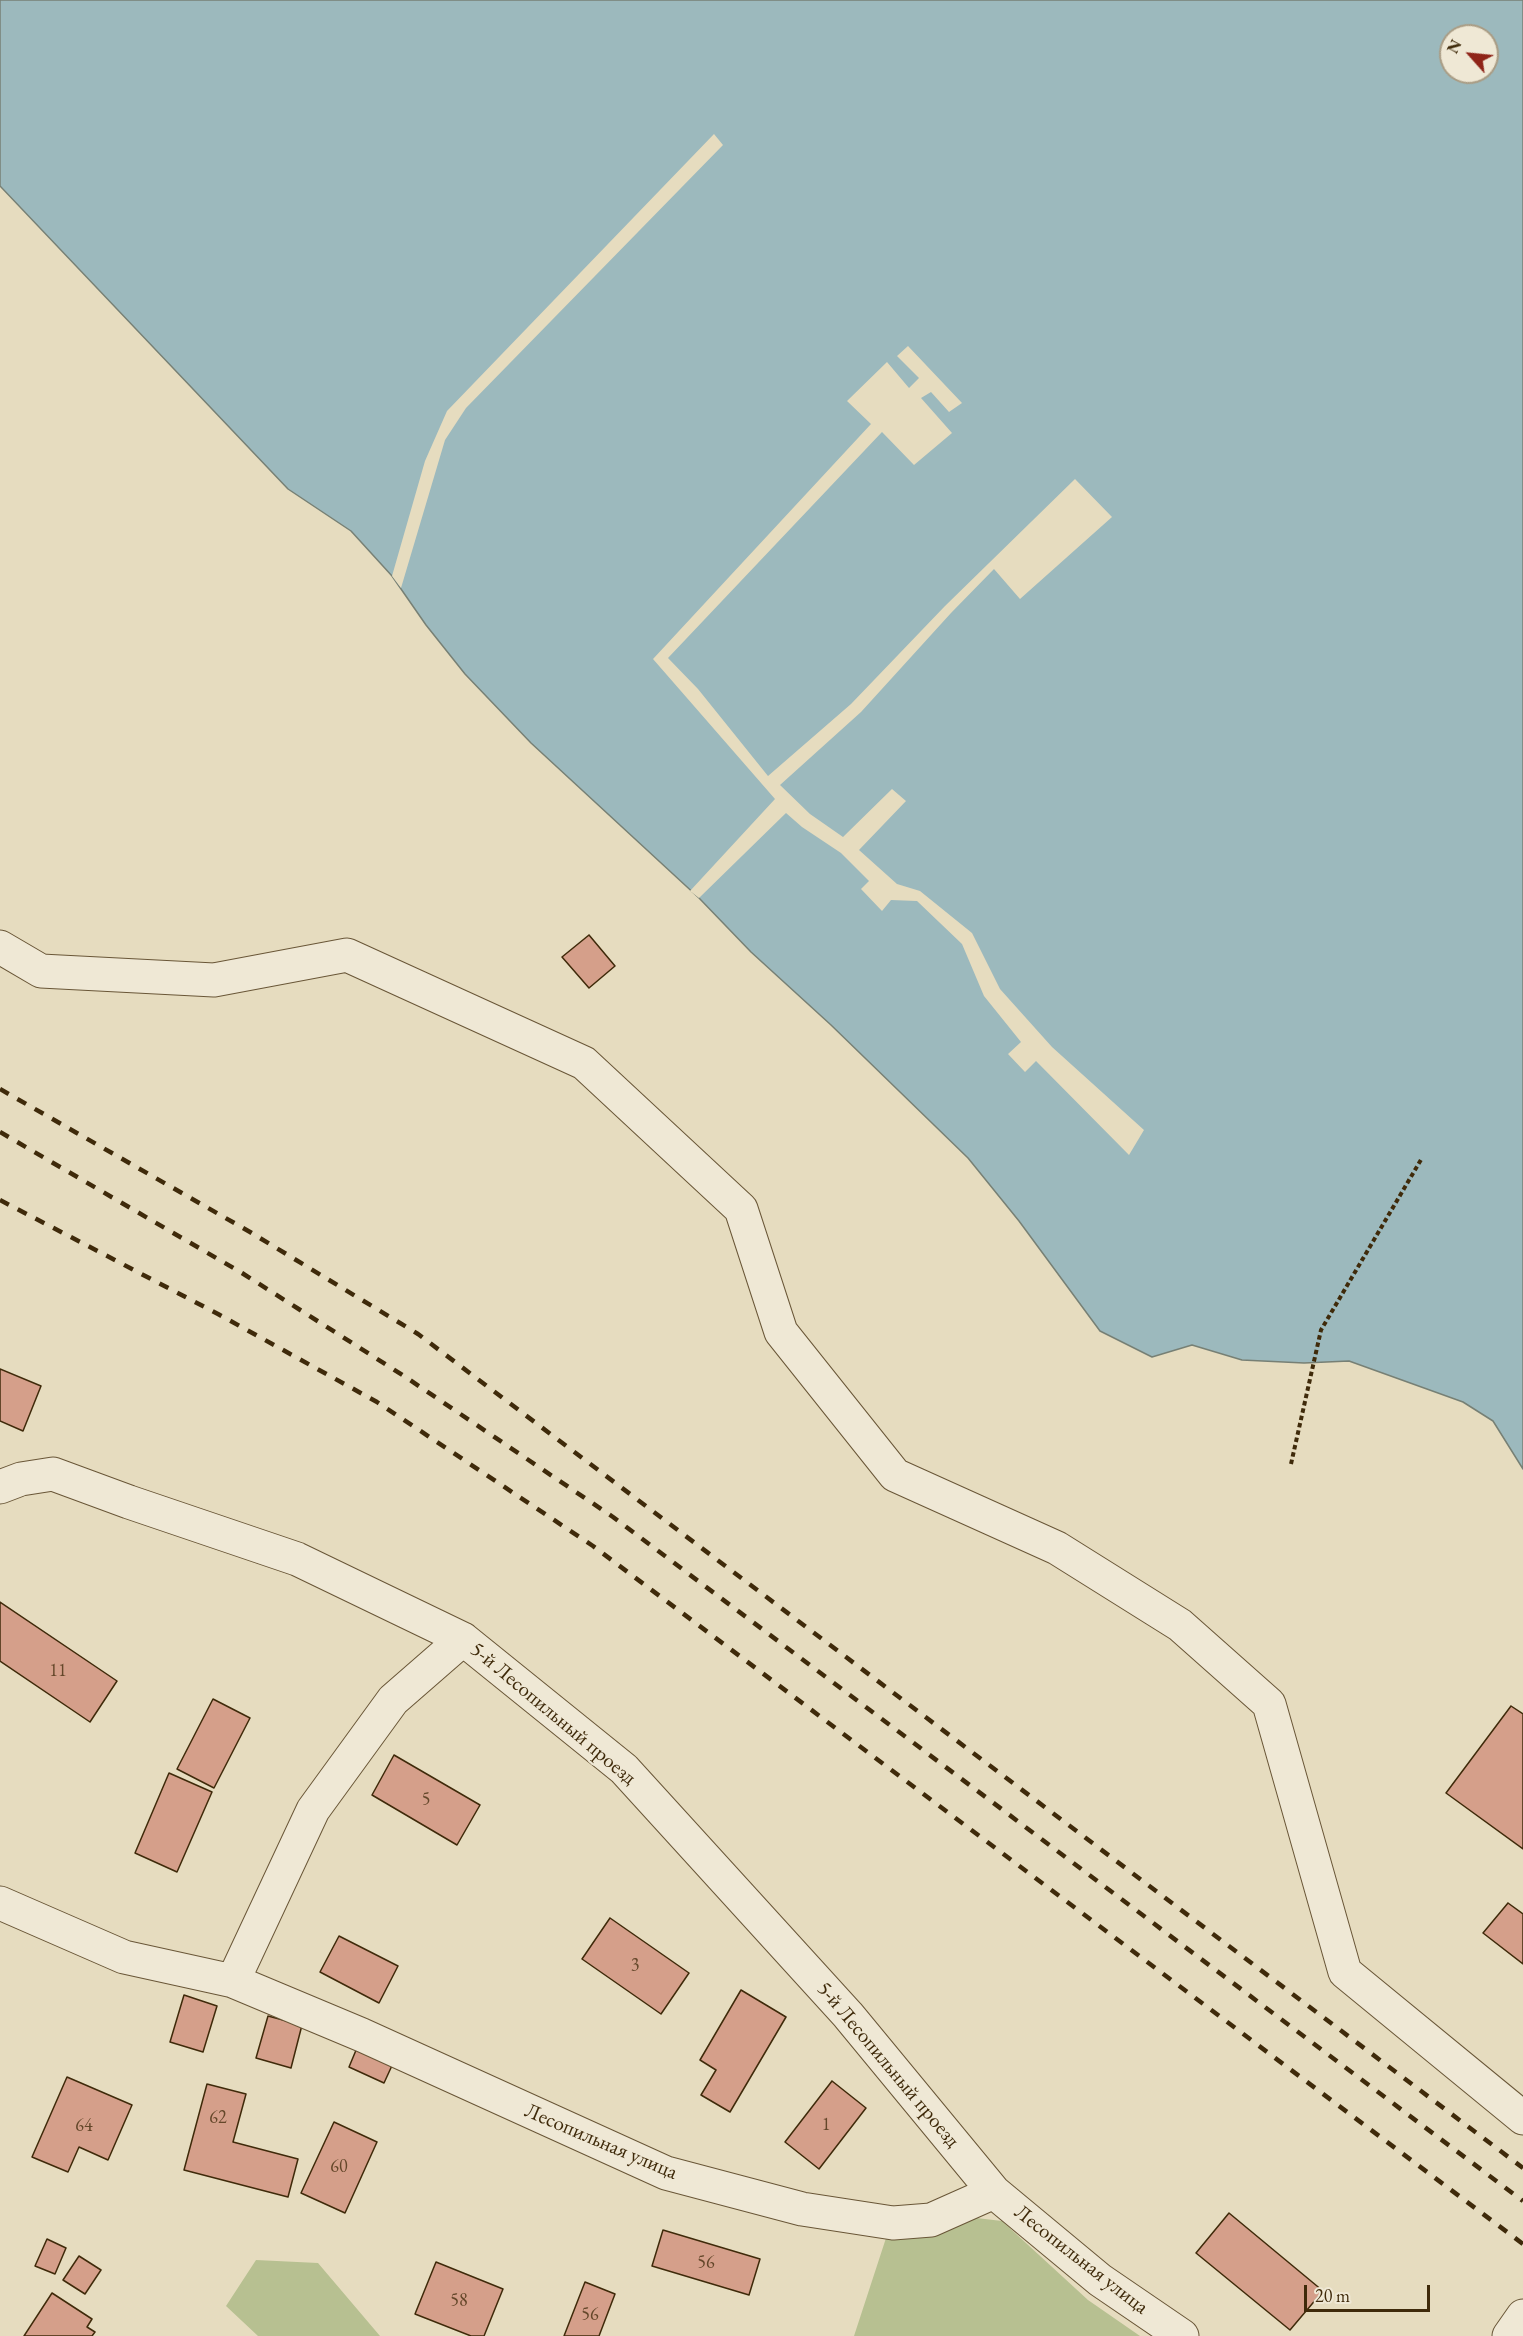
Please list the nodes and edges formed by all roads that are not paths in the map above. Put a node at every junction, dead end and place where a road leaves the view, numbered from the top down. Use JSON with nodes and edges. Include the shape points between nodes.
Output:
{"nodes":[{"id":1,"x":0,"y":947,"type":"edge"},
{"id":2,"x":0,"y":1487,"type":"edge"},
{"id":3,"x":463,"y":1639,"type":"junction"},
{"id":4,"x":0,"y":1903,"type":"edge"},
{"id":5,"x":233,"y":1981,"type":"junction"},
{"id":6,"x":1523,"y":2118,"type":"edge"},
{"id":7,"x":994,"y":2192,"type":"junction"},
{"id":8,"x":1523,"y":2316,"type":"edge"},
{"id":9,"x":1182,"y":2336,"type":"edge"},
{"id":10,"x":1509,"y":2336,"type":"edge"}],
"edges":[{"from":1,"to":6,"type":"street","via":[[41,971],[214,980],[347,955],[584,1062],[741,1209],[781,1332],[895,1474],[1057,1548],[1180,1625],[1269,1704],[1346,1972]]},
{"from":2,"to":3,"type":"street","name":"5-й Лесопильный проезд","via":[[53,1474],[297,1559]]},
{"from":3,"to":5,"type":"street","via":[[393,1700],[313,1810]]},
{"from":3,"to":7,"type":"street","name":"5-й Лесопильный проезд","via":[[624,1769],[848,2015]]},
{"from":4,"to":5,"type":"street","name":"Лесопильная улица","via":[[124,1957]]},
{"from":5,"to":7,"type":"street","name":"Лесопильная улица","via":[[666,2173],[802,2209],[893,2223],[931,2220]]},
{"from":7,"to":9,"type":"street","name":"Лесопильная улица","via":[[1100,2280]]},
{"from":8,"to":10,"type":"street"}]}
